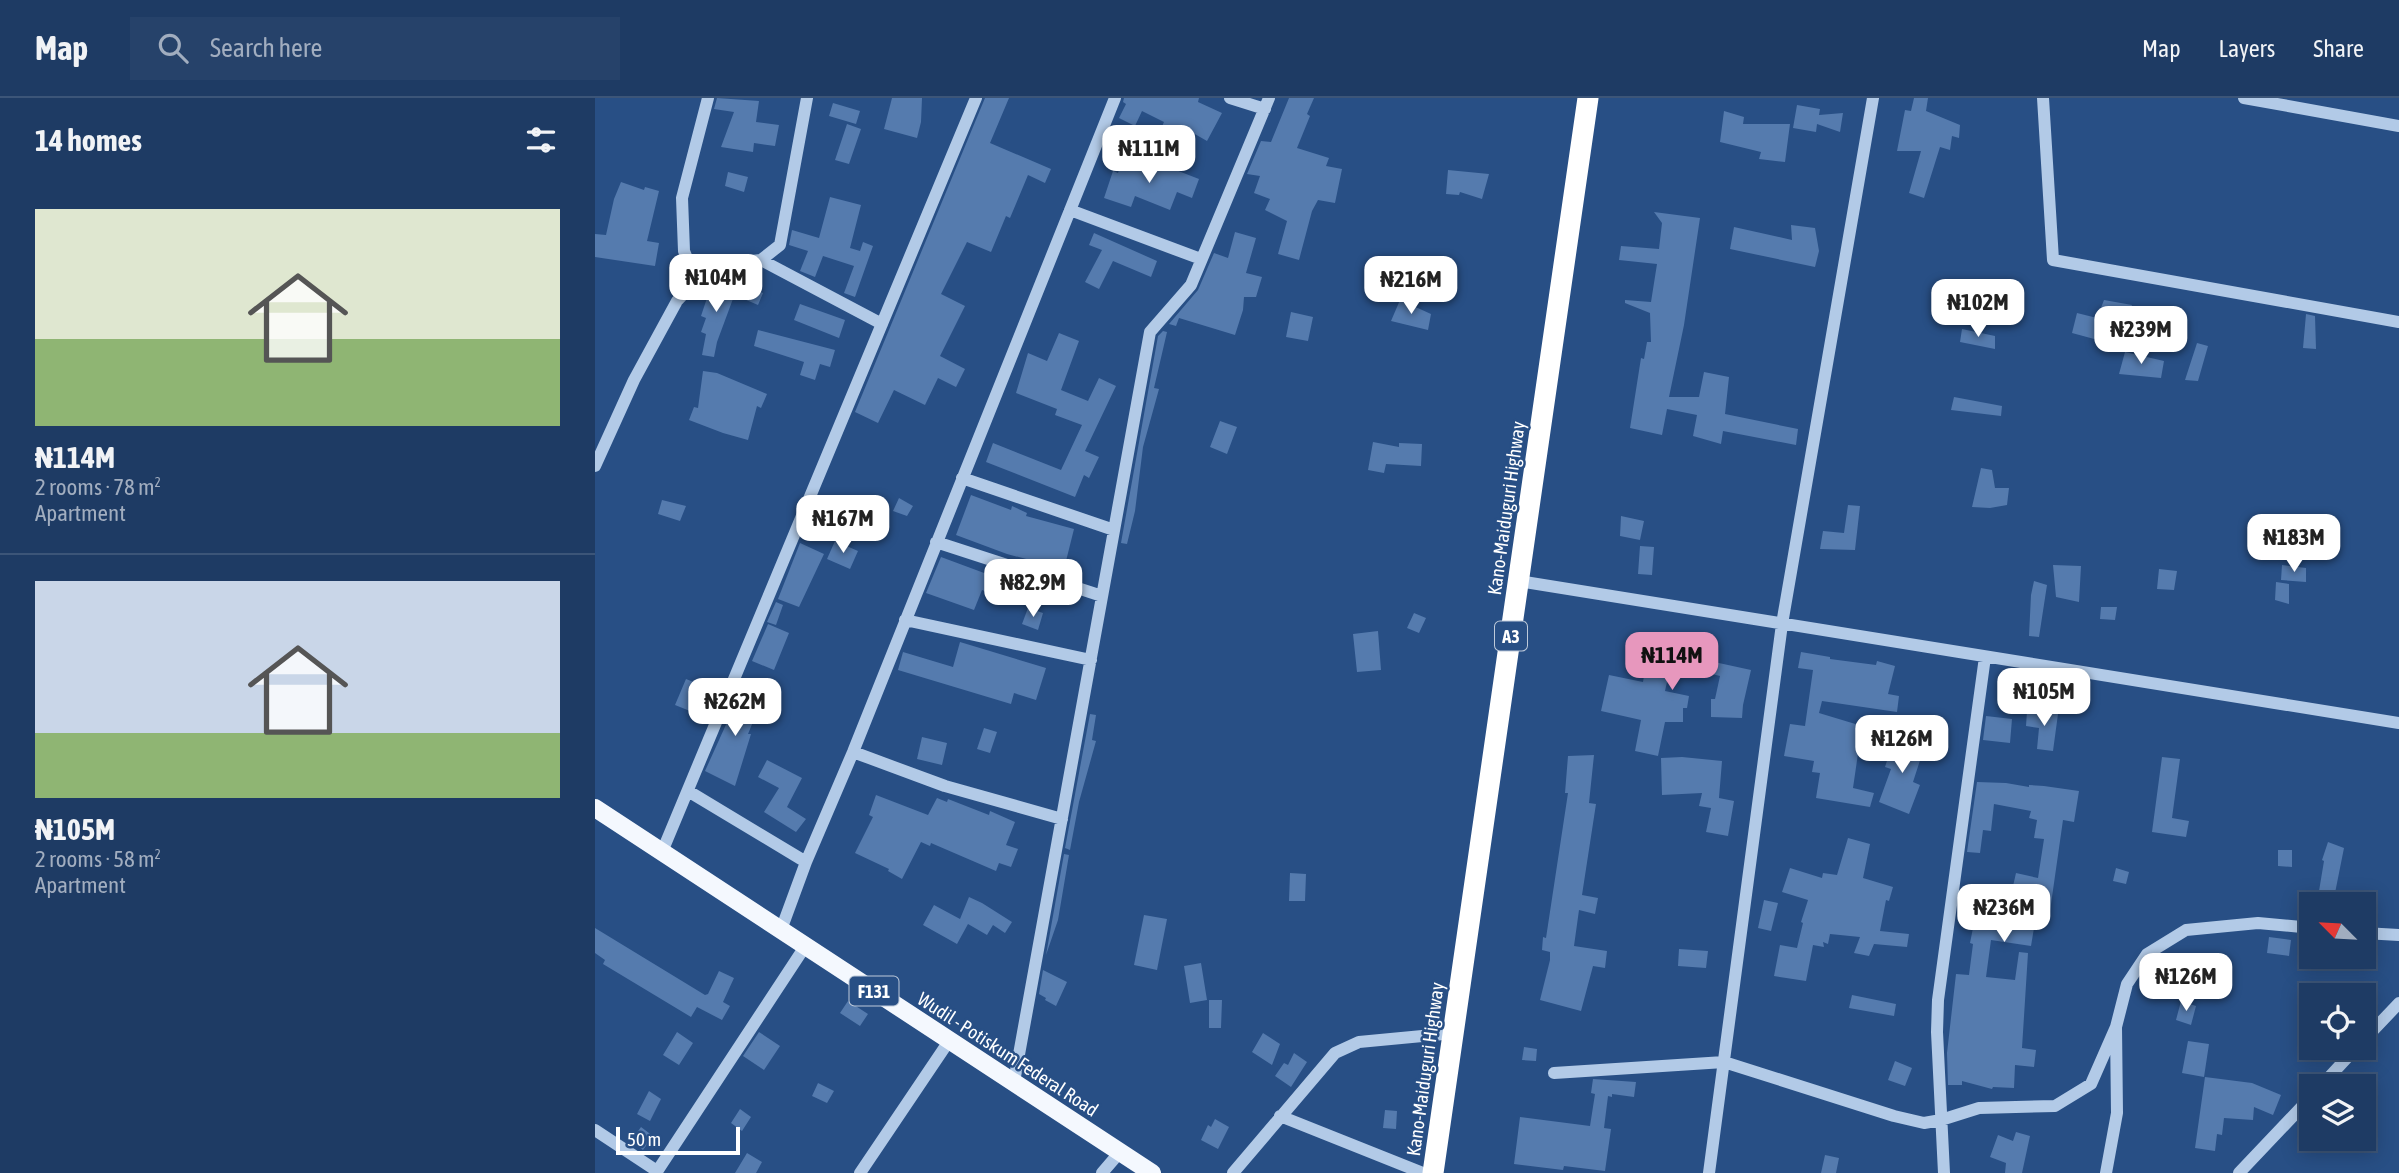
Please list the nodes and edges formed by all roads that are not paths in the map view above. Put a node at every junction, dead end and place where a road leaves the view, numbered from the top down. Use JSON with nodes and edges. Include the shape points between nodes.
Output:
{"nodes":[{"id":1,"x":708,"y":98,"type":"edge"},
{"id":2,"x":807,"y":98,"type":"edge"},
{"id":3,"x":976,"y":98,"type":"edge"},
{"id":4,"x":1115,"y":98,"type":"edge"},
{"id":5,"x":1230,"y":98,"type":"edge"},
{"id":6,"x":1588,"y":98,"type":"edge"},
{"id":7,"x":1872,"y":98,"type":"edge"},
{"id":8,"x":2043,"y":98,"type":"edge"},
{"id":9,"x":2244,"y":98,"type":"edge"},
{"id":10,"x":1267,"y":103,"type":"edge"},
{"id":11,"x":2399,"y":126,"type":"edge"},
{"id":12,"x":1070,"y":210,"type":"junction"},
{"id":13,"x":1202,"y":259,"type":"junction"},
{"id":14,"x":761,"y":260,"type":"junction"},
{"id":15,"x":696,"y":281,"type":"junction"},
{"id":16,"x":2399,"y":322,"type":"edge"},
{"id":17,"x":882,"y":324,"type":"junction"},
{"id":18,"x":595,"y":466,"type":"edge"},
{"id":19,"x":962,"y":478,"type":"junction"},
{"id":20,"x":1114,"y":530,"type":"junction"},
{"id":21,"x":936,"y":542,"type":"junction"},
{"id":22,"x":1519,"y":581,"type":"junction"},
{"id":23,"x":1102,"y":596,"type":"junction"},
{"id":24,"x":905,"y":620,"type":"junction"},
{"id":25,"x":1782,"y":624,"type":"junction"},
{"id":26,"x":1985,"y":657,"type":"junction"},
{"id":27,"x":1090,"y":660,"type":"junction"},
{"id":28,"x":2399,"y":723,"type":"edge"},
{"id":29,"x":853,"y":752,"type":"junction"},
{"id":30,"x":688,"y":791,"type":"junction"},
{"id":31,"x":595,"y":808,"type":"edge"},
{"id":32,"x":1062,"y":819,"type":"junction"},
{"id":33,"x":663,"y":852,"type":"junction"},
{"id":34,"x":806,"y":862,"type":"junction"},
{"id":35,"x":2299,"y":927,"type":"edge"},
{"id":36,"x":781,"y":930,"type":"junction"},
{"id":37,"x":2377,"y":934,"type":"edge"},
{"id":38,"x":2399,"y":935,"type":"edge"},
{"id":39,"x":806,"y":945,"type":"junction"},
{"id":40,"x":2399,"y":1003,"type":"edge"},
{"id":41,"x":2116,"y":1027,"type":"junction"},
{"id":42,"x":2376,"y":1027,"type":"edge"},
{"id":43,"x":1454,"y":1033,"type":"junction"},
{"id":44,"x":949,"y":1041,"type":"junction"},
{"id":45,"x":2345,"y":1060,"type":"edge"},
{"id":46,"x":1724,"y":1062,"type":"junction"},
{"id":47,"x":1554,"y":1073,"type":"dead end"},
{"id":48,"x":2332,"y":1074,"type":"edge"},
{"id":49,"x":1013,"y":1082,"type":"junction"},
{"id":50,"x":2299,"y":1110,"type":"edge"},
{"id":51,"x":1280,"y":1116,"type":"junction"},
{"id":52,"x":1941,"y":1120,"type":"junction"},
{"id":53,"x":595,"y":1130,"type":"edge"},
{"id":54,"x":1120,"y":1152,"type":"junction"},
{"id":55,"x":657,"y":1172,"type":"edge"},
{"id":56,"x":859,"y":1173,"type":"edge"},
{"id":57,"x":1103,"y":1173,"type":"edge"},
{"id":58,"x":1153,"y":1173,"type":"edge"},
{"id":59,"x":1233,"y":1173,"type":"edge"},
{"id":60,"x":1423,"y":1173,"type":"edge"},
{"id":61,"x":1433,"y":1173,"type":"edge"},
{"id":62,"x":1709,"y":1173,"type":"edge"},
{"id":63,"x":1944,"y":1173,"type":"edge"},
{"id":64,"x":2106,"y":1173,"type":"edge"},
{"id":65,"x":2239,"y":1173,"type":"edge"}],
"edges":[{"from":1,"to":15,"type":"street","via":[[682,198],[684,251]]},
{"from":2,"to":14,"type":"street","via":[[781,245]]},
{"from":3,"to":17,"type":"street"},
{"from":4,"to":12,"type":"street"},
{"from":5,"to":10,"type":"street"},
{"from":6,"to":22,"type":"highway","name":"Kano-Maiduguri Highway","number":"A3"},
{"from":7,"to":25,"type":"street"},
{"from":8,"to":16,"type":"street","via":[[2053,260]]},
{"from":9,"to":11,"type":"street"},
{"from":10,"to":13,"type":"street"},
{"from":12,"to":13,"type":"street"},
{"from":12,"to":19,"type":"street"},
{"from":13,"to":20,"type":"street","via":[[1191,285],[1150,332]]},
{"from":14,"to":15,"type":"street","via":[[711,265]]},
{"from":14,"to":17,"type":"street"},
{"from":15,"to":18,"type":"street","via":[[677,301]]},
{"from":17,"to":30,"type":"street"},
{"from":19,"to":20,"type":"street"},
{"from":19,"to":21,"type":"street"},
{"from":20,"to":23,"type":"street"},
{"from":21,"to":23,"type":"street"},
{"from":21,"to":24,"type":"street"},
{"from":22,"to":25,"type":"street"},
{"from":22,"to":43,"type":"highway","name":"Kano-Maiduguri Highway","number":"A3"},
{"from":23,"to":27,"type":"street"},
{"from":24,"to":27,"type":"street"},
{"from":24,"to":29,"type":"street"},
{"from":25,"to":26,"type":"street"},
{"from":25,"to":46,"type":"street"},
{"from":26,"to":28,"type":"street"},
{"from":26,"to":52,"type":"street","via":[[1938,1000]]},
{"from":27,"to":32,"type":"street"},
{"from":29,"to":32,"type":"street","via":[[945,786]]},
{"from":29,"to":34,"type":"street"},
{"from":30,"to":33,"type":"street"},
{"from":30,"to":34,"type":"street"},
{"from":31,"to":33,"type":"main road","name":"Wudil - Potiskum Federal Road","number":"F131"},
{"from":32,"to":49,"type":"street"},
{"from":33,"to":36,"type":"main road","name":"Wudil - Potiskum Federal Road","number":"F131"},
{"from":34,"to":36,"type":"street"},
{"from":35,"to":41,"type":"street","via":[[2258,923],[2186,930],[2147,954],[2127,984]]},
{"from":36,"to":39,"type":"main road","name":"Wudil - Potiskum Federal Road","number":"F131"},
{"from":37,"to":38,"type":"street"},
{"from":39,"to":44,"type":"main road","name":"Wudil - Potiskum Federal Road","number":"F131"},
{"from":39,"to":55,"type":"street"},
{"from":40,"to":42,"type":"street"},
{"from":41,"to":52,"type":"street","via":[[2091,1084],[2055,1106],[1979,1108]]},
{"from":41,"to":64,"type":"street","via":[[2117,1113]]},
{"from":43,"to":51,"type":"street","via":[[1359,1042],[1335,1053]]},
{"from":43,"to":61,"type":"highway","name":"Kano-Maiduguri Highway","number":"A3"},
{"from":44,"to":49,"type":"main road","name":"Wudil - Potiskum Federal Road","number":"F131"},
{"from":44,"to":56,"type":"street"},
{"from":45,"to":48,"type":"street"},
{"from":46,"to":47,"type":"street"},
{"from":46,"to":52,"type":"street","via":[[1894,1115],[1924,1123]]},
{"from":46,"to":62,"type":"street"},
{"from":49,"to":54,"type":"main road","name":"Wudil - Potiskum Federal Road","number":"F131"},
{"from":50,"to":65,"type":"street"},
{"from":51,"to":59,"type":"street"},
{"from":51,"to":60,"type":"street"},
{"from":52,"to":63,"type":"street"},
{"from":53,"to":55,"type":"street"},
{"from":54,"to":57,"type":"street"},
{"from":54,"to":58,"type":"main road","name":"Wudil - Potiskum Federal Road","number":"F131"}]}
